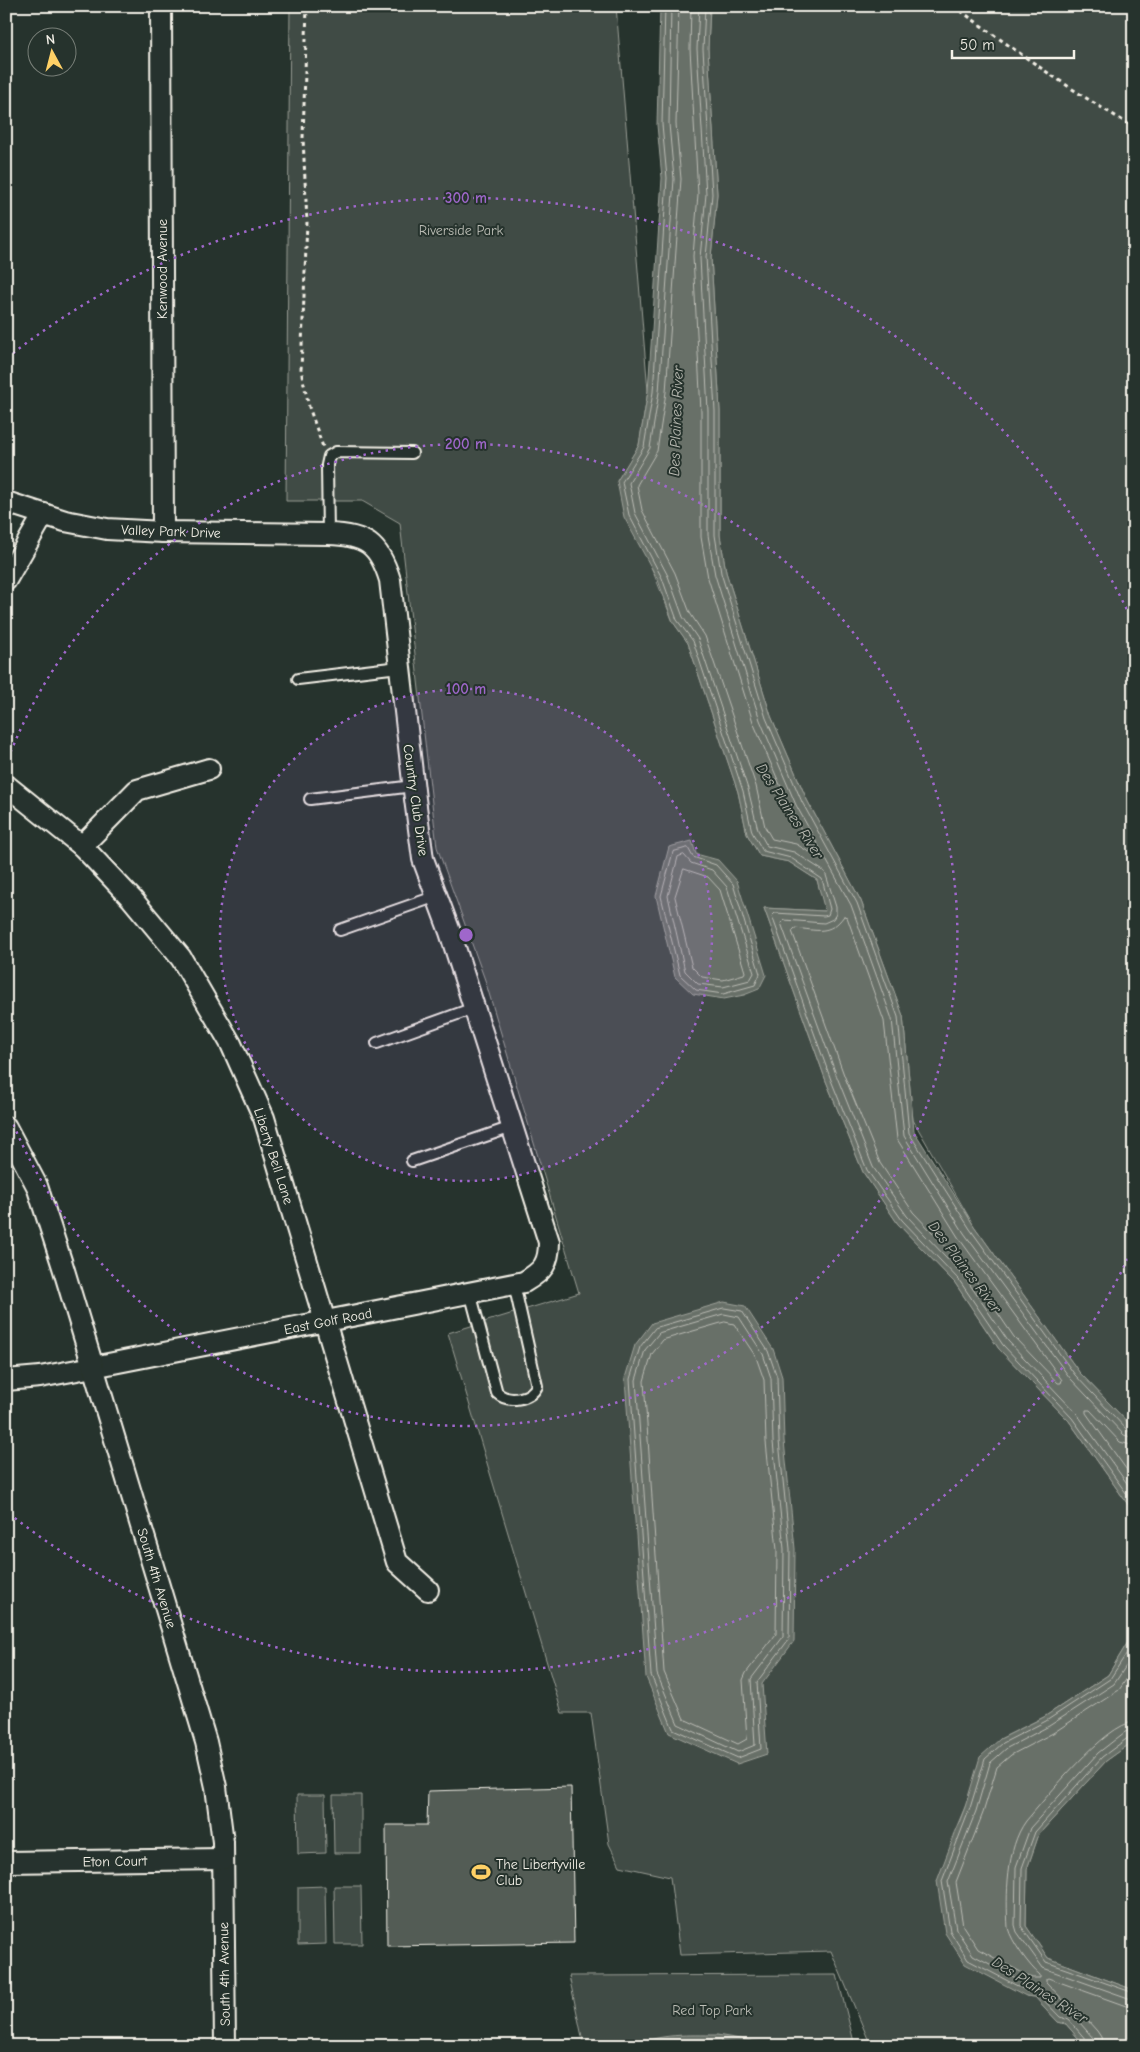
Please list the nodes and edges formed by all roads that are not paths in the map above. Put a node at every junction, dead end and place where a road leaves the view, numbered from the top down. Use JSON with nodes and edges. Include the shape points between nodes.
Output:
{"nodes":[{"id":1,"x":161,"y":6,"type":"edge"},
{"id":2,"x":412,"y":453,"type":"dead end"},
{"id":3,"x":6,"y":502,"type":"edge"},
{"id":4,"x":44,"y":514,"type":"junction"},
{"id":5,"x":163,"y":532,"type":"junction"},
{"id":6,"x":334,"y":534,"type":"junction"},
{"id":7,"x":6,"y":580,"type":"edge"},
{"id":8,"x":400,"y":667,"type":"junction"},
{"id":9,"x":298,"y":679,"type":"dead end"},
{"id":10,"x":209,"y":769,"type":"dead end"},
{"id":11,"x":6,"y":785,"type":"edge"},
{"id":12,"x":413,"y":786,"type":"junction"},
{"id":13,"x":310,"y":799,"type":"dead end"},
{"id":14,"x":82,"y":846,"type":"junction"},
{"id":15,"x":437,"y":896,"type":"junction"},
{"id":16,"x":340,"y":930,"type":"dead end"},
{"id":17,"x":474,"y":1008,"type":"junction"},
{"id":18,"x":377,"y":1043,"type":"dead end"},
{"id":19,"x":6,"y":1127,"type":"edge"},
{"id":20,"x":512,"y":1127,"type":"junction"},
{"id":21,"x":412,"y":1161,"type":"dead end"},
{"id":22,"x":526,"y":1170,"type":"joint"},
{"id":23,"x":514,"y":1284,"type":"junction"},
{"id":24,"x":470,"y":1292,"type":"junction"},
{"id":25,"x":325,"y":1321,"type":"junction"},
{"id":26,"x":93,"y":1367,"type":"junction"},
{"id":27,"x":6,"y":1380,"type":"edge"},
{"id":28,"x":428,"y":1590,"type":"dead end"},
{"id":29,"x":223,"y":1860,"type":"junction"},
{"id":30,"x":6,"y":1862,"type":"edge"},
{"id":31,"x":224,"y":2046,"type":"edge"}],
"edges":[{"from":1,"to":5,"type":"street","name":"Kenwood Avenue"},
{"from":2,"to":6,"type":"lane","via":[[336,452],[329,456]]},
{"from":3,"to":4,"type":"street","name":"Valley Park Drive"},
{"from":4,"to":5,"type":"street","name":"Valley Park Drive","via":[[107,529]]},
{"from":4,"to":7,"type":"street"},
{"from":5,"to":6,"type":"street","name":"Valley Park Drive"},
{"from":6,"to":8,"type":"street","name":"Country Club Drive","via":[[353,536],[370,544],[383,558],[390,580]]},
{"from":8,"to":9,"type":"lane"},
{"from":8,"to":12,"type":"street","name":"Country Club Drive"},
{"from":10,"to":14,"type":"street","via":[[137,790]]},
{"from":11,"to":14,"type":"street","name":"Liberty Bell Lane"},
{"from":12,"to":13,"type":"lane"},
{"from":12,"to":15,"type":"street","name":"Country Club Drive","via":[[424,859]]},
{"from":14,"to":25,"type":"street","name":"Liberty Bell Lane","via":[[132,898],[181,958],[231,1044],[264,1118]]},
{"from":15,"to":16,"type":"lane"},
{"from":15,"to":17,"type":"street","name":"Country Club Drive"},
{"from":17,"to":18,"type":"lane"},
{"from":17,"to":20,"type":"street","name":"Country Club Drive"},
{"from":19,"to":26,"type":"street","name":"South 4th Avenue","via":[[37,1186]]},
{"from":20,"to":21,"type":"lane"},
{"from":20,"to":22,"type":"street","name":"Country Club Drive"},
{"from":22,"to":23,"type":"street","name":"East Golf Road","via":[[549,1242],[549,1256],[537,1274]]},
{"from":23,"to":24,"type":"street","name":"East Golf Road"},
{"from":23,"to":24,"type":"lane","via":[[537,1386],[522,1398],[507,1399],[497,1393]]},
{"from":24,"to":25,"type":"street","name":"East Golf Road"},
{"from":25,"to":26,"type":"street","name":"East Golf Road"},
{"from":25,"to":28,"type":"street","name":"Liberty Bell Lane","via":[[397,1562]]},
{"from":26,"to":27,"type":"street","name":"East Golf Road"},
{"from":26,"to":29,"type":"street","name":"South 4th Avenue","via":[[206,1742],[216,1787]]},
{"from":29,"to":30,"type":"street","name":"Eton Court"},
{"from":29,"to":31,"type":"street","name":"South 4th Avenue"}]}
